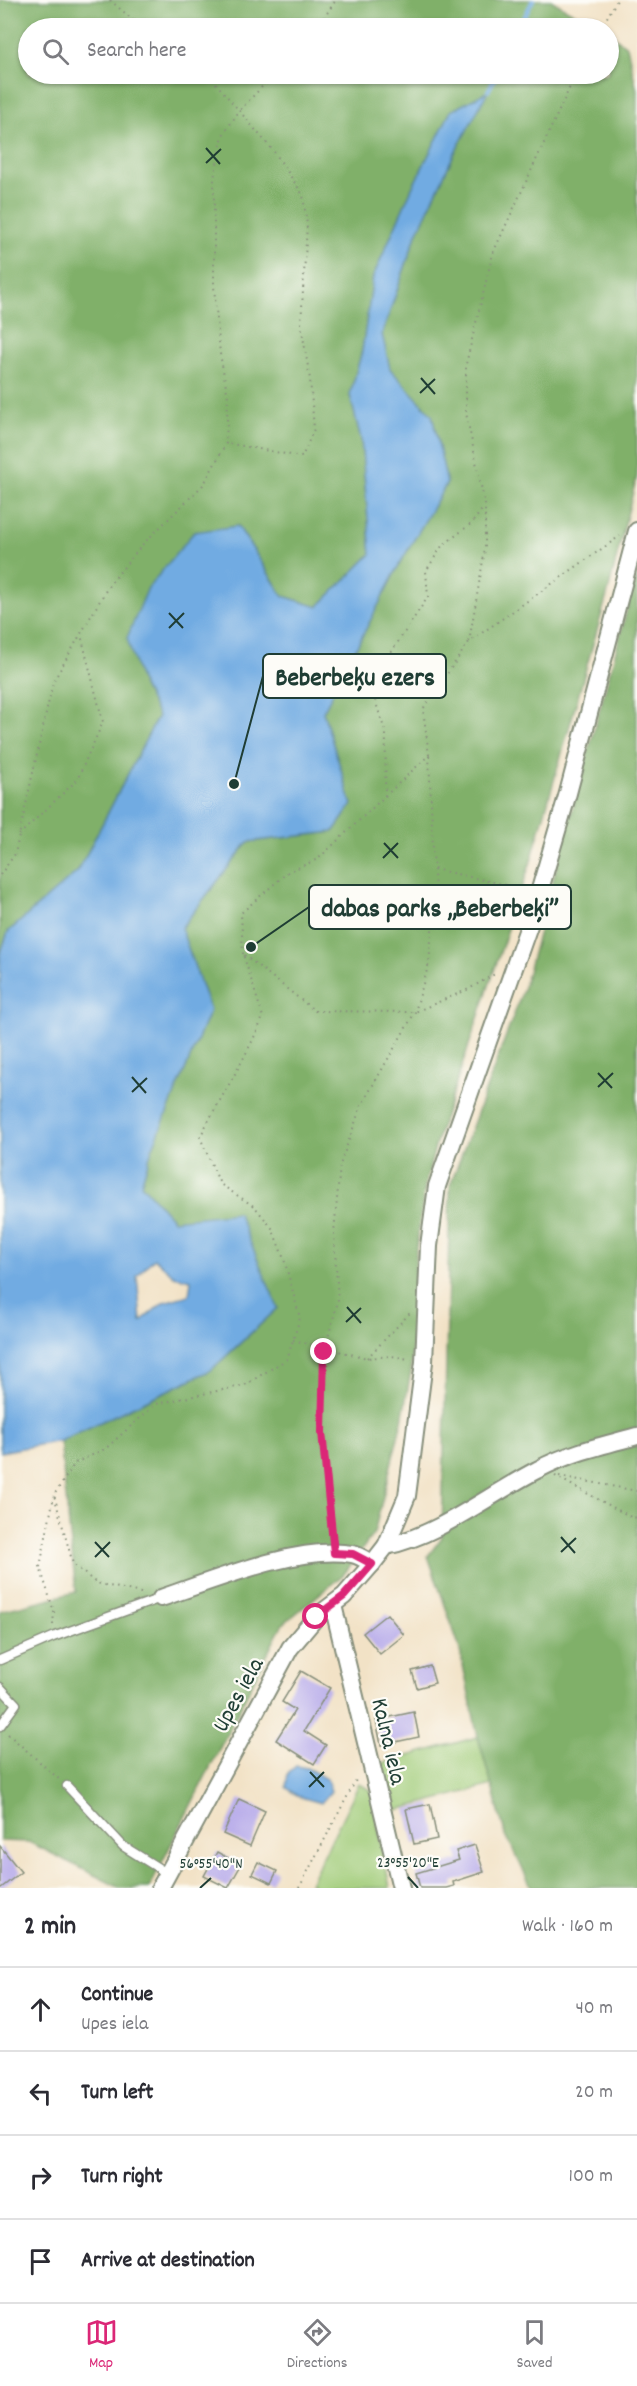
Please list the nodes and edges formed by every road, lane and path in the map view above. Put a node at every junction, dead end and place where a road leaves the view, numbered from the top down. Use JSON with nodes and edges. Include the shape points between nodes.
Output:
{"nodes":[{"id":1,"x":110,"y":0,"type":"edge"},
{"id":2,"x":336,"y":0,"type":"edge"},
{"id":3,"x":617,"y":0,"type":"edge"},
{"id":4,"x":130,"y":18,"type":"edge"},
{"id":5,"x":324,"y":18,"type":"edge"},
{"id":6,"x":606,"y":18,"type":"edge"},
{"id":7,"x":216,"y":84,"type":"edge"},
{"id":8,"x":265,"y":84,"type":"edge"},
{"id":9,"x":571,"y":84,"type":"edge"},
{"id":10,"x":239,"y":111,"type":"junction"},
{"id":11,"x":226,"y":443,"type":"junction"},
{"id":12,"x":485,"y":505,"type":"junction"},
{"id":13,"x":632,"y":531,"type":"edge"},
{"id":14,"x":81,"y":634,"type":"junction"},
{"id":15,"x":469,"y":642,"type":"junction"},
{"id":16,"x":429,"y":755,"type":"junction"},
{"id":17,"x":385,"y":796,"type":"junction"},
{"id":18,"x":19,"y":835,"type":"junction"},
{"id":19,"x":434,"y":869,"type":"junction"},
{"id":20,"x":0,"y":876,"type":"edge"},
{"id":21,"x":539,"y":893,"type":"junction"},
{"id":22,"x":243,"y":954,"type":"junction"},
{"id":23,"x":514,"y":962,"type":"junction"},
{"id":24,"x":415,"y":1012,"type":"junction"},
{"id":25,"x":427,"y":1296,"type":"junction"},
{"id":26,"x":293,"y":1340,"type":"junction"},
{"id":27,"x":325,"y":1348,"type":"junction"},
{"id":28,"x":367,"y":1358,"type":"junction"},
{"id":29,"x":424,"y":1362,"type":"junction"},
{"id":30,"x":637,"y":1436,"type":"edge"},
{"id":31,"x":540,"y":1468,"type":"junction"},
{"id":32,"x":637,"y":1491,"type":"edge"},
{"id":33,"x":54,"y":1495,"type":"junction"},
{"id":34,"x":637,"y":1517,"type":"edge"},
{"id":35,"x":386,"y":1546,"type":"junction"},
{"id":36,"x":334,"y":1553,"type":"junction"},
{"id":37,"x":372,"y":1564,"type":"junction"},
{"id":38,"x":161,"y":1598,"type":"junction"},
{"id":39,"x":333,"y":1605,"type":"junction"},
{"id":40,"x":53,"y":1637,"type":"junction"},
{"id":41,"x":1,"y":1661,"type":"edge"},
{"id":42,"x":0,"y":1687,"type":"edge"},
{"id":43,"x":3,"y":1729,"type":"edge"},
{"id":44,"x":357,"y":1778,"type":"dead end"},
{"id":45,"x":66,"y":1786,"type":"joint"},
{"id":46,"x":164,"y":1881,"type":"edge"},
{"id":47,"x":299,"y":1888,"type":"edge"},
{"id":48,"x":401,"y":1888,"type":"edge"}],
"edges":[{"from":1,"to":4,"type":"path"},
{"from":2,"to":5,"type":"path"},
{"from":3,"to":6,"type":"path"},
{"from":7,"to":10,"type":"path"},
{"from":8,"to":10,"type":"path"},
{"from":9,"to":12,"type":"path","via":[[493,253],[465,364],[466,413]]},
{"from":10,"to":11,"type":"path","via":[[223,135],[214,178],[214,286],[228,397]]},
{"from":10,"to":11,"type":"path","via":[[275,153],[303,195],[307,225],[301,324],[314,429],[302,457]]},
{"from":11,"to":14,"type":"path","via":[[204,484],[143,544],[109,585]]},
{"from":12,"to":15,"type":"path","via":[[485,549]]},
{"from":12,"to":17,"type":"path","via":[[472,524],[442,546],[426,571],[428,597],[378,672],[374,697],[386,734]]},
{"from":13,"to":15,"type":"path"},
{"from":13,"to":21,"type":"street","name":"Upes iela","via":[[568,793]]},
{"from":14,"to":18,"type":"path","via":[[53,682]]},
{"from":14,"to":18,"type":"path","via":[[103,722],[77,780]]},
{"from":15,"to":16,"type":"path","via":[[423,709]]},
{"from":16,"to":17,"type":"path"},
{"from":16,"to":19,"type":"path"},
{"from":17,"to":22,"type":"path","via":[[318,859],[288,872],[241,913]]},
{"from":18,"to":20,"type":"path","via":[[15,854]]},
{"from":19,"to":21,"type":"path"},
{"from":19,"to":24,"type":"path","via":[[429,963]]},
{"from":21,"to":23,"type":"street","name":"Upes iela"},
{"from":22,"to":24,"type":"path","via":[[315,1011]]},
{"from":22,"to":26,"type":"path","via":[[263,1017],[200,1137],[220,1184],[255,1207],[272,1228],[300,1318]]},
{"from":23,"to":24,"type":"path","via":[[469,989]]},
{"from":23,"to":25,"type":"street","name":"Upes iela","via":[[437,1186]]},
{"from":24,"to":27,"type":"path","via":[[361,1106],[339,1166],[334,1233],[338,1301]]},
{"from":25,"to":28,"type":"path"},
{"from":25,"to":29,"type":"street","name":"Upes iela"},
{"from":26,"to":27,"type":"path"},
{"from":26,"to":33,"type":"path","via":[[287,1359],[245,1385],[156,1404],[105,1449],[75,1463]]},
{"from":27,"to":28,"type":"path"},
{"from":27,"to":36,"type":"path","via":[[322,1432]]},
{"from":28,"to":29,"type":"path","via":[[392,1356]]},
{"from":29,"to":35,"type":"street","name":"Upes iela","via":[[407,1496]]},
{"from":30,"to":31,"type":"street","via":[[591,1448]]},
{"from":31,"to":32,"type":"path","via":[[567,1479]]},
{"from":31,"to":34,"type":"path"},
{"from":31,"to":35,"type":"street","via":[[439,1525],[403,1543]]},
{"from":33,"to":38,"type":"path","via":[[73,1564],[96,1583]]},
{"from":33,"to":40,"type":"path","via":[[40,1568],[54,1612]]},
{"from":35,"to":37,"type":"street","name":"Upes iela"},
{"from":36,"to":37,"type":"street","via":[[353,1554]]},
{"from":36,"to":38,"type":"street","via":[[240,1571]]},
{"from":37,"to":39,"type":"street","name":"Upes iela"},
{"from":38,"to":40,"type":"lane"},
{"from":39,"to":46,"type":"street","name":"Upes iela","via":[[316,1617],[291,1648]]},
{"from":39,"to":48,"type":"street","name":"Kalna iela"},
{"from":40,"to":41,"type":"lane"},
{"from":42,"to":43,"type":"lane","via":[[16,1704]]},
{"from":43,"to":45,"type":"path"},
{"from":44,"to":47,"type":"path","name":"Kalna iela"},
{"from":45,"to":46,"type":"lane","via":[[123,1846]]}]}
